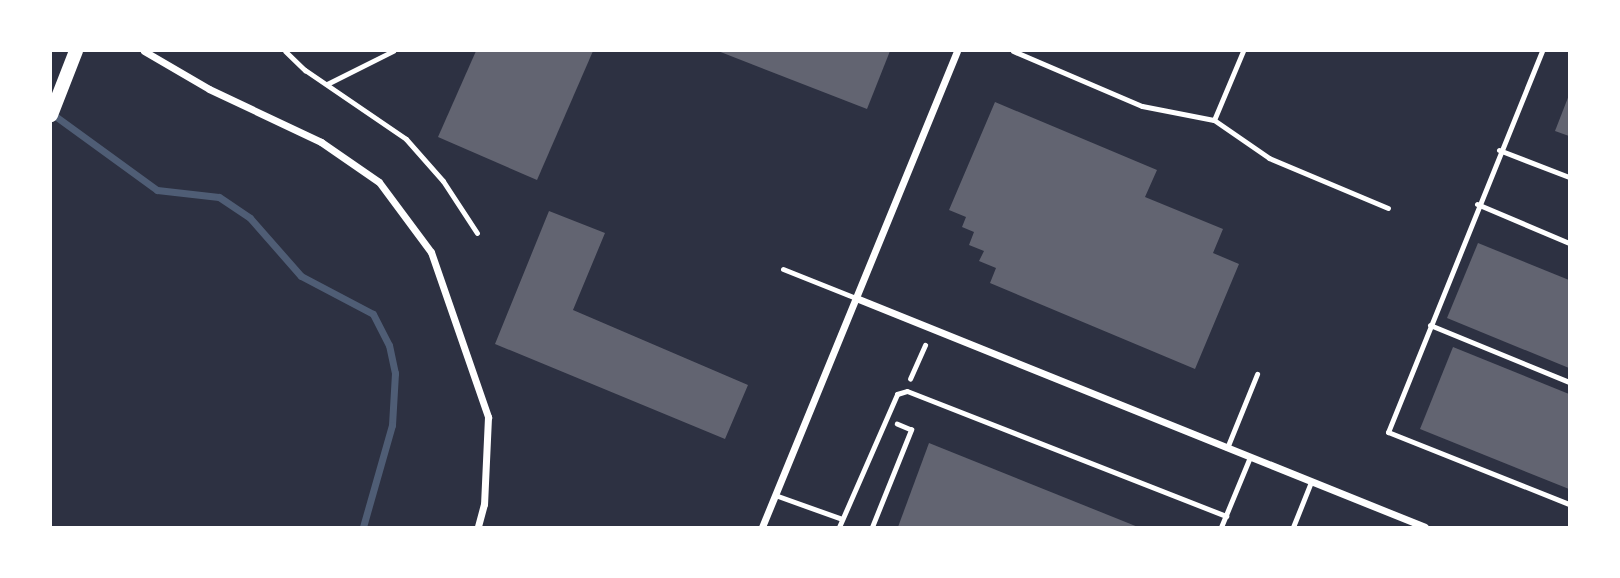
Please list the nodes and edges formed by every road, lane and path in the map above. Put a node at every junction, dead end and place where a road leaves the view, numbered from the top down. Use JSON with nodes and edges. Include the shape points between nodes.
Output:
{"nodes":[{"id":1,"x":76,"y":51,"type":"edge"},
{"id":2,"x":144,"y":51,"type":"edge"},
{"id":3,"x":285,"y":51,"type":"edge"},
{"id":4,"x":393,"y":51,"type":"edge"},
{"id":5,"x":957,"y":51,"type":"edge"},
{"id":6,"x":1013,"y":51,"type":"edge"},
{"id":7,"x":1243,"y":51,"type":"edge"},
{"id":8,"x":1542,"y":51,"type":"edge"},
{"id":9,"x":327,"y":84,"type":"junction"},
{"id":10,"x":51,"y":115,"type":"edge"},
{"id":11,"x":1214,"y":120,"type":"junction"},
{"id":12,"x":1499,"y":150,"type":"junction"},
{"id":13,"x":1569,"y":177,"type":"edge"},
{"id":14,"x":1477,"y":204,"type":"junction"},
{"id":15,"x":1388,"y":208,"type":"dead end"},
{"id":16,"x":477,"y":233,"type":"dead end"},
{"id":17,"x":1569,"y":243,"type":"edge"},
{"id":18,"x":783,"y":269,"type":"dead end"},
{"id":19,"x":856,"y":298,"type":"junction"},
{"id":20,"x":1430,"y":325,"type":"junction"},
{"id":21,"x":925,"y":345,"type":"dead end"},
{"id":22,"x":1257,"y":374,"type":"dead end"},
{"id":23,"x":1569,"y":382,"type":"edge"},
{"id":24,"x":907,"y":391,"type":"junction"},
{"id":25,"x":1227,"y":448,"type":"junction"},
{"id":26,"x":1250,"y":457,"type":"junction"},
{"id":27,"x":1311,"y":482,"type":"junction"},
{"id":28,"x":775,"y":495,"type":"junction"},
{"id":29,"x":1569,"y":504,"type":"edge"},
{"id":30,"x":1226,"y":516,"type":"junction"},
{"id":31,"x":842,"y":519,"type":"junction"},
{"id":32,"x":478,"y":527,"type":"edge"},
{"id":33,"x":762,"y":527,"type":"edge"},
{"id":34,"x":839,"y":527,"type":"edge"},
{"id":35,"x":872,"y":527,"type":"edge"},
{"id":36,"x":1221,"y":527,"type":"edge"},
{"id":37,"x":1293,"y":527,"type":"edge"},
{"id":38,"x":1425,"y":527,"type":"edge"}],
"edges":[{"from":1,"to":10,"type":"main road"},
{"from":2,"to":32,"type":"street","via":[[209,89],[321,142],[379,182],[431,252],[488,417],[484,504]]},
{"from":3,"to":9,"type":"lane"},
{"from":4,"to":9,"type":"lane"},
{"from":5,"to":19,"type":"street"},
{"from":6,"to":11,"type":"lane","via":[[1142,106]]},
{"from":7,"to":11,"type":"lane"},
{"from":8,"to":12,"type":"lane"},
{"from":9,"to":16,"type":"lane","via":[[406,139],[443,181]]},
{"from":11,"to":15,"type":"lane","via":[[1269,158]]},
{"from":12,"to":13,"type":"lane"},
{"from":12,"to":14,"type":"lane"},
{"from":14,"to":17,"type":"lane"},
{"from":14,"to":20,"type":"lane"},
{"from":18,"to":19,"type":"lane"},
{"from":19,"to":25,"type":"street"},
{"from":19,"to":28,"type":"street"},
{"from":20,"to":23,"type":"lane"},
{"from":20,"to":29,"type":"lane","via":[[1388,432]]},
{"from":21,"to":24,"type":"path"},
{"from":22,"to":25,"type":"lane"},
{"from":24,"to":30,"type":"lane"},
{"from":24,"to":31,"type":"lane","via":[[897,394]]},
{"from":24,"to":35,"type":"path","via":[[896,423],[912,430]]},
{"from":25,"to":26,"type":"street"},
{"from":26,"to":27,"type":"street"},
{"from":26,"to":30,"type":"lane"},
{"from":27,"to":37,"type":"lane"},
{"from":27,"to":38,"type":"street"},
{"from":28,"to":31,"type":"lane"},
{"from":28,"to":33,"type":"street"},
{"from":30,"to":36,"type":"lane"},
{"from":31,"to":34,"type":"lane"}]}
